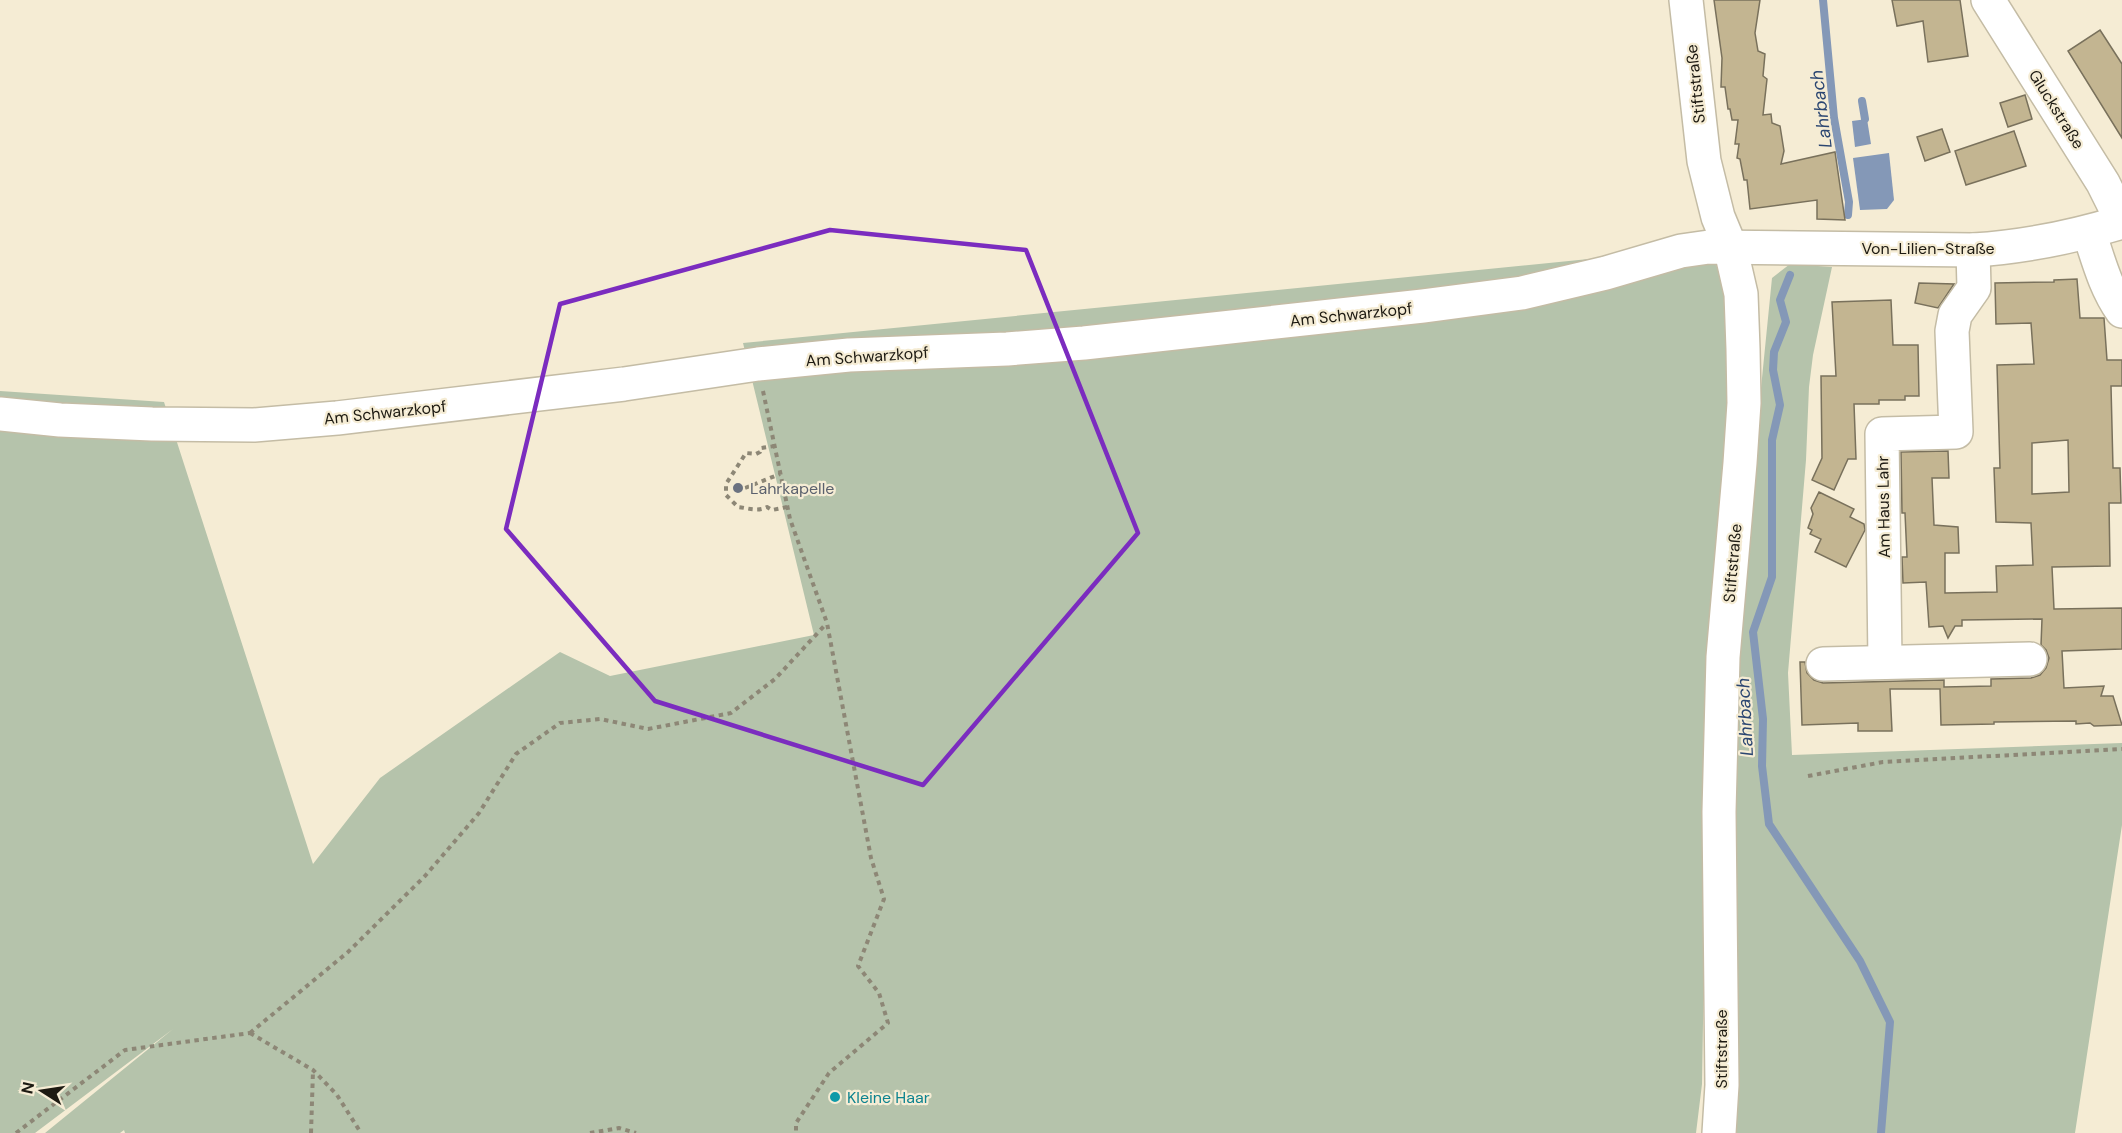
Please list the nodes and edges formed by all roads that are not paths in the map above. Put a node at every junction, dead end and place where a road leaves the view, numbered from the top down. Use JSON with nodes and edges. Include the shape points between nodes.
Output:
{"nodes":[{"id":1,"x":1686,"y":0,"type":"edge"},
{"id":2,"x":1988,"y":0,"type":"edge"},
{"id":3,"x":2122,"y":222,"type":"edge"},
{"id":4,"x":2089,"y":232,"type":"junction"},
{"id":5,"x":1730,"y":246,"type":"junction"},
{"id":6,"x":1972,"y":250,"type":"junction"},
{"id":7,"x":2122,"y":310,"type":"edge"},
{"id":8,"x":0,"y":414,"type":"edge"},
{"id":9,"x":2030,"y":659,"type":"dead end"},
{"id":10,"x":1885,"y":662,"type":"junction"},
{"id":11,"x":1823,"y":664,"type":"dead end"},
{"id":12,"x":1719,"y":1133,"type":"edge"}],
"edges":[{"from":1,"to":5,"type":"street","name":"Stiftstraße","via":[[1704,160],[1718,217]]},
{"from":2,"to":3,"type":"street","name":"Gluckstraße","via":[[2103,183]]},
{"from":3,"to":4,"type":"street","name":"Von-Lilien-Straße"},
{"from":4,"to":6,"type":"street","name":"Von-Lilien-Straße","via":[[2008,248]]},
{"from":4,"to":7,"type":"street","via":[[2106,281]]},
{"from":5,"to":6,"type":"street","name":"Von-Lilien-Straße"},
{"from":5,"to":8,"type":"street","name":"Am Schwarzkopf","via":[[1681,250],[1606,273],[1522,292],[1423,306],[1084,343],[849,355],[758,364],[337,418],[254,425],[60,420]]},
{"from":5,"to":12,"type":"street","name":"Stiftstraße","via":[[1741,294],[1744,403],[1723,657]]},
{"from":6,"to":10,"type":"street","name":"Am Haus Lahr","via":[[1974,288],[1955,315],[1952,331],[1956,432],[1882,434]]},
{"from":9,"to":10,"type":"street"},
{"from":10,"to":11,"type":"street"}]}
